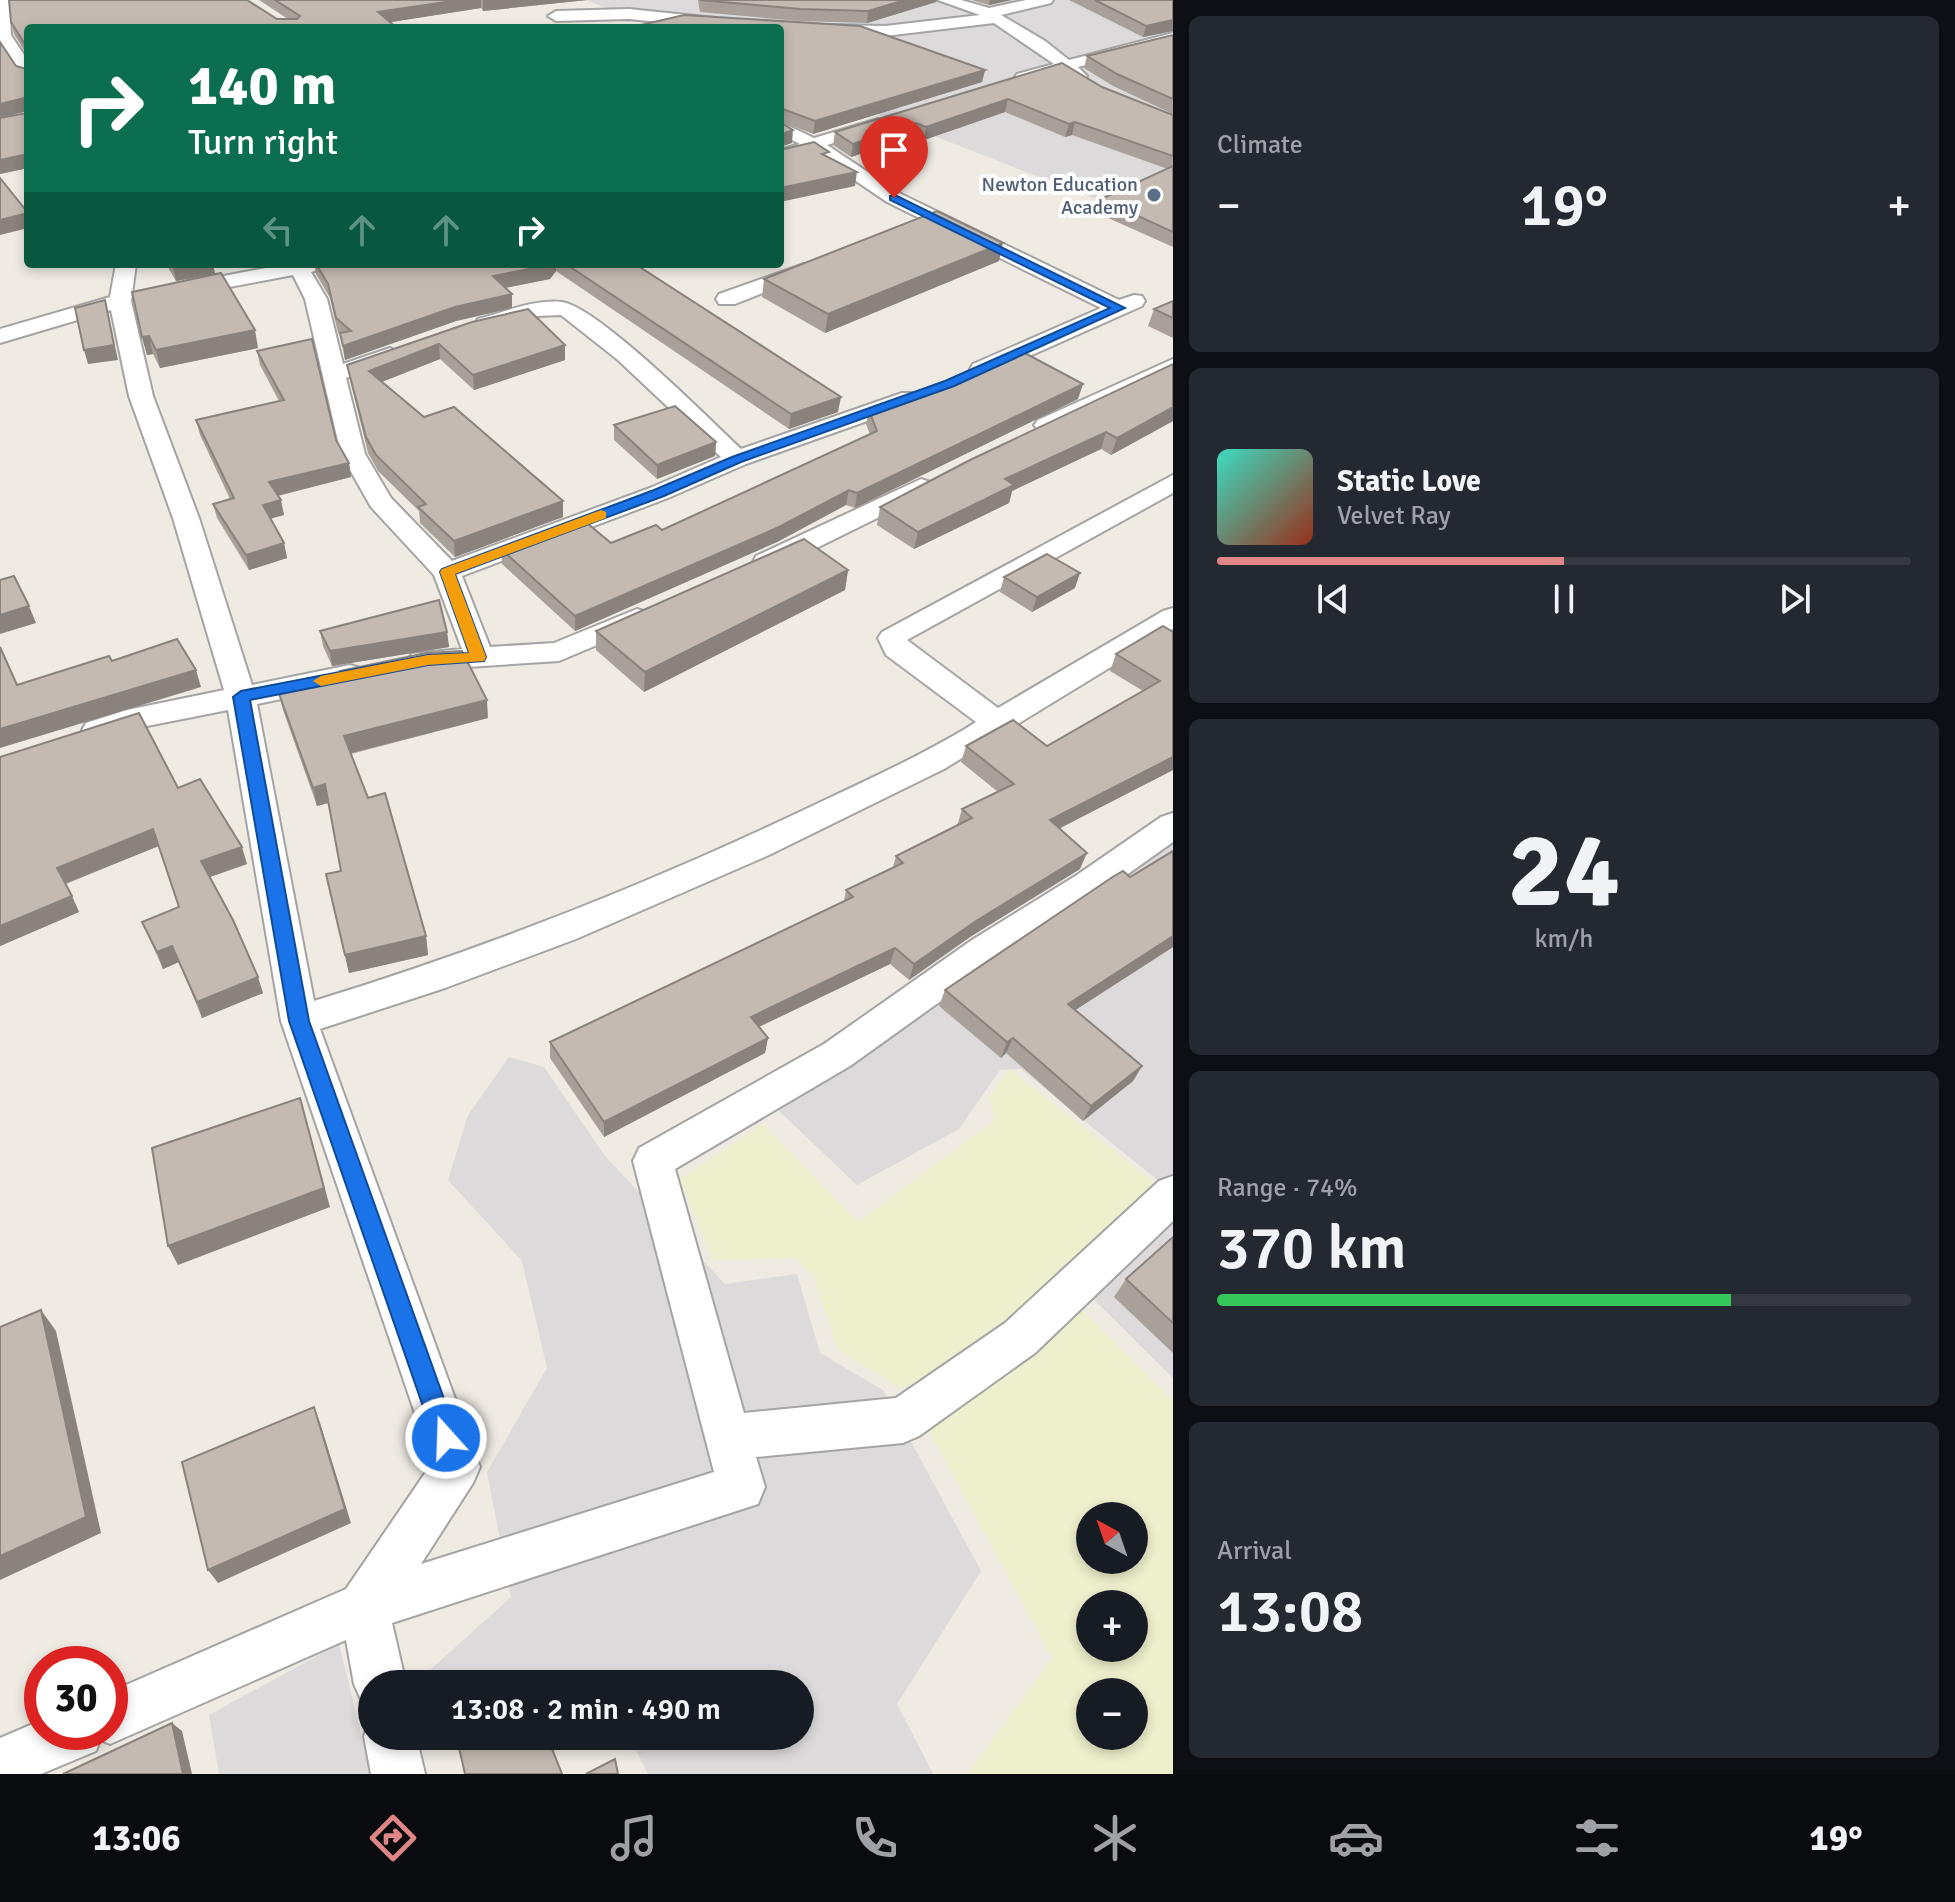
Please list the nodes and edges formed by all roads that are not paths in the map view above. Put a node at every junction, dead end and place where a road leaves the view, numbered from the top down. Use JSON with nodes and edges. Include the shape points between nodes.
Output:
{"nodes":[{"id":1,"x":2,"y":0,"type":"edge"},
{"id":2,"x":945,"y":0,"type":"edge"},
{"id":3,"x":1046,"y":0,"type":"edge"},
{"id":4,"x":992,"y":16,"type":"junction"},
{"id":5,"x":575,"y":24,"type":"edge"},
{"id":6,"x":730,"y":24,"type":"edge"},
{"id":7,"x":814,"y":30,"type":"edge"},
{"id":8,"x":1173,"y":38,"type":"edge"},
{"id":9,"x":1124,"y":51,"type":"junction"},
{"id":10,"x":1161,"y":62,"type":"edge"},
{"id":11,"x":1064,"y":67,"type":"junction"},
{"id":12,"x":24,"y":68,"type":"edge"},
{"id":13,"x":1002,"y":83,"type":"edge"},
{"id":14,"x":1096,"y":86,"type":"edge"},
{"id":15,"x":890,"y":118,"type":"edge"},
{"id":16,"x":784,"y":129,"type":"edge"},
{"id":17,"x":815,"y":145,"type":"junction"},
{"id":18,"x":784,"y":155,"type":"edge"},
{"id":19,"x":934,"y":218,"type":"junction"},
{"id":20,"x":907,"y":230,"type":"edge"},
{"id":21,"x":824,"y":263,"type":"edge"},
{"id":22,"x":298,"y":268,"type":"edge"},
{"id":23,"x":309,"y":268,"type":"edge"},
{"id":24,"x":127,"y":288,"type":"edge"},
{"id":25,"x":164,"y":293,"type":"edge"},
{"id":26,"x":727,"y":299,"type":"dead end"},
{"id":27,"x":465,"y":329,"type":"edge"},
{"id":28,"x":0,"y":336,"type":"edge"},
{"id":29,"x":406,"y":349,"type":"edge"},
{"id":30,"x":1173,"y":366,"type":"edge"},
{"id":31,"x":332,"y":375,"type":"junction"},
{"id":32,"x":963,"y":377,"type":"edge"},
{"id":33,"x":934,"y":389,"type":"edge"},
{"id":34,"x":1023,"y":436,"type":"edge"},
{"id":35,"x":737,"y":459,"type":"junction"},
{"id":36,"x":942,"y":476,"type":"edge"},
{"id":37,"x":1173,"y":483,"type":"edge"},
{"id":38,"x":447,"y":572,"type":"junction"},
{"id":39,"x":740,"y":574,"type":"edge"},
{"id":40,"x":656,"y":610,"type":"edge"},
{"id":41,"x":1173,"y":617,"type":"edge"},
{"id":42,"x":479,"y":657,"type":"junction"},
{"id":43,"x":241,"y":697,"type":"junction"},
{"id":44,"x":997,"y":722,"type":"junction"},
{"id":45,"x":70,"y":738,"type":"edge"},
{"id":46,"x":1173,"y":825,"type":"edge"},
{"id":47,"x":299,"y":1021,"type":"junction"},
{"id":48,"x":1173,"y":1194,"type":"edge"},
{"id":49,"x":728,"y":1437,"type":"junction"},
{"id":50,"x":364,"y":1607,"type":"junction"},
{"id":51,"x":377,"y":1670,"type":"edge"},
{"id":52,"x":128,"y":1710,"type":"edge"},
{"id":53,"x":35,"y":1750,"type":"edge"},
{"id":54,"x":393,"y":1750,"type":"edge"},
{"id":55,"x":0,"y":1765,"type":"edge"},
{"id":56,"x":398,"y":1774,"type":"edge"}],
"edges":[{"from":1,"to":12,"type":"street","via":[[3,35]]},
{"from":2,"to":4,"type":"street"},
{"from":3,"to":4,"type":"street"},
{"from":4,"to":7,"type":"street","via":[[885,31]]},
{"from":4,"to":11,"type":"street","via":[[1039,44]]},
{"from":5,"to":6,"type":"street","via":[[556,16],[629,14]]},
{"from":8,"to":9,"type":"street"},
{"from":9,"to":10,"type":"street"},
{"from":9,"to":11,"type":"street"},
{"from":11,"to":13,"type":"street"},
{"from":11,"to":14,"type":"street"},
{"from":15,"to":17,"type":"street"},
{"from":16,"to":17,"type":"street"},
{"from":17,"to":18,"type":"street"},
{"from":17,"to":19,"type":"street"},
{"from":19,"to":20,"type":"street"},
{"from":19,"to":32,"type":"street","via":[[1126,304]]},
{"from":21,"to":26,"type":"street"},
{"from":22,"to":25,"type":"street"},
{"from":23,"to":31,"type":"street"},
{"from":24,"to":28,"type":"street"},
{"from":24,"to":43,"type":"street","via":[[141,396],[186,518]]},
{"from":27,"to":35,"type":"street","via":[[546,309],[568,310],[626,355]]},
{"from":29,"to":31,"type":"street"},
{"from":30,"to":34,"type":"street"},
{"from":31,"to":38,"type":"street","via":[[353,454],[380,502]]},
{"from":33,"to":35,"type":"street"},
{"from":35,"to":38,"type":"street"},
{"from":36,"to":39,"type":"street"},
{"from":37,"to":44,"type":"street","via":[[892,638],[896,648]]},
{"from":38,"to":42,"type":"street"},
{"from":40,"to":42,"type":"street","via":[[559,652]]},
{"from":41,"to":44,"type":"street"},
{"from":42,"to":43,"type":"street","via":[[428,660]]},
{"from":43,"to":45,"type":"street","via":[[127,720]]},
{"from":43,"to":47,"type":"street"},
{"from":44,"to":47,"type":"street","via":[[959,749],[716,867],[409,987]]},
{"from":46,"to":49,"type":"street","via":[[837,1055],[653,1161]]},
{"from":47,"to":50,"type":"street","via":[[457,1467]]},
{"from":48,"to":49,"type":"street","via":[[1020,1338],[903,1420]]},
{"from":49,"to":50,"type":"street","via":[[741,1487]]},
{"from":50,"to":51,"type":"street"},
{"from":50,"to":52,"type":"street"},
{"from":53,"to":55,"type":"street"},
{"from":54,"to":56,"type":"street"}]}
